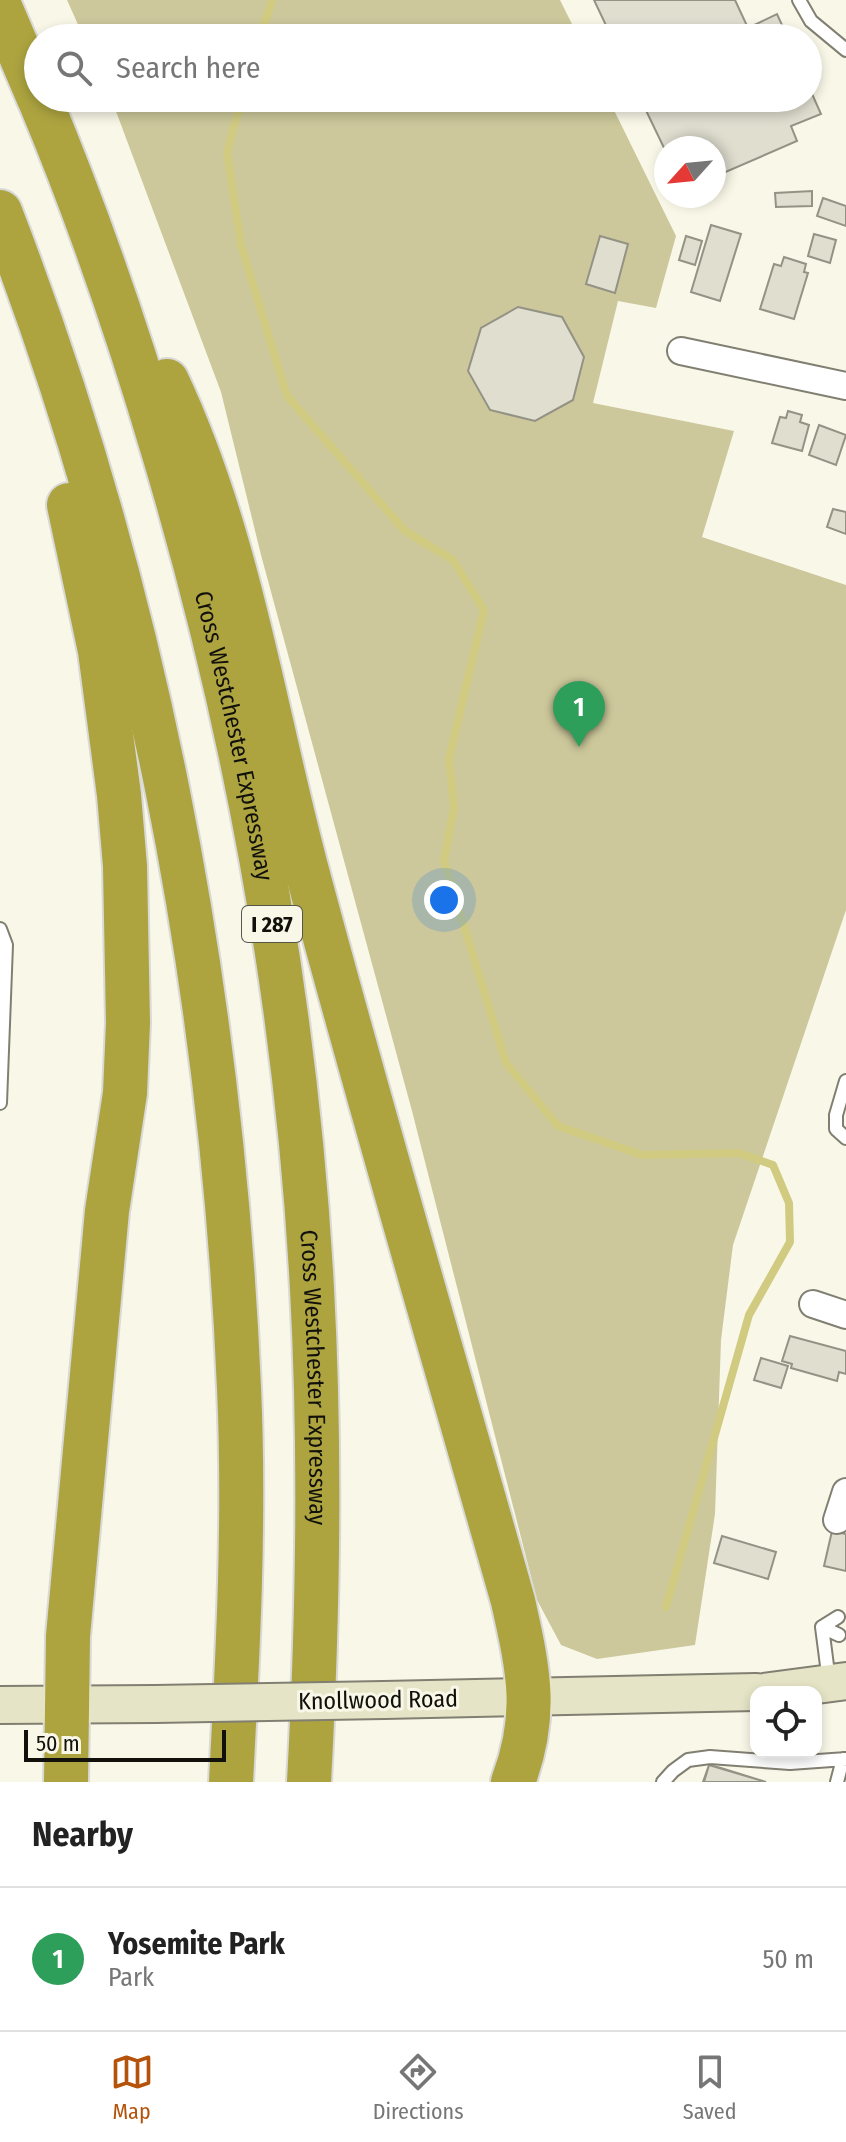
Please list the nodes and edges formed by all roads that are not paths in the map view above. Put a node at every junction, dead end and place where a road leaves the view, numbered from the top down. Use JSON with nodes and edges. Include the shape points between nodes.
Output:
{"nodes":[{"id":1,"x":799,"y":0,"type":"edge"},
{"id":2,"x":0,"y":7,"type":"edge"},
{"id":3,"x":815,"y":24,"type":"edge"},
{"id":4,"x":822,"y":30,"type":"edge"},
{"id":5,"x":846,"y":50,"type":"edge"},
{"id":6,"x":24,"y":64,"type":"edge"},
{"id":7,"x":44,"y":112,"type":"edge"},
{"id":8,"x":83,"y":210,"type":"junction"},
{"id":9,"x":5,"y":225,"type":"edge"},
{"id":10,"x":681,"y":351,"type":"dead end"},
{"id":11,"x":846,"y":386,"type":"edge"},
{"id":12,"x":0,"y":929,"type":"edge"},
{"id":13,"x":846,"y":1081,"type":"edge"},
{"id":14,"x":0,"y":1103,"type":"edge"},
{"id":15,"x":846,"y":1138,"type":"edge"},
{"id":16,"x":813,"y":1304,"type":"dead end"},
{"id":17,"x":846,"y":1315,"type":"edge"},
{"id":18,"x":846,"y":1492,"type":"edge"},
{"id":19,"x":837,"y":1520,"type":"dead end"},
{"id":20,"x":838,"y":1617,"type":"dead end"},
{"id":21,"x":822,"y":1627,"type":"junction"},
{"id":22,"x":839,"y":1635,"type":"dead end"},
{"id":23,"x":838,"y":1682,"type":"edge"},
{"id":24,"x":808,"y":1686,"type":"edge"},
{"id":25,"x":750,"y":1692,"type":"edge"},
{"id":26,"x":530,"y":1698,"type":"junction"},
{"id":27,"x":67,"y":1704,"type":"junction"},
{"id":28,"x":0,"y":1705,"type":"edge"},
{"id":29,"x":844,"y":1759,"type":"edge"},
{"id":30,"x":66,"y":1782,"type":"edge"},
{"id":31,"x":231,"y":1782,"type":"edge"},
{"id":32,"x":309,"y":1782,"type":"edge"},
{"id":33,"x":513,"y":1782,"type":"edge"},
{"id":34,"x":663,"y":1782,"type":"edge"},
{"id":35,"x":837,"y":1782,"type":"edge"}],
"edges":[{"from":1,"to":3,"type":"lane"},
{"from":2,"to":6,"type":"highway","name":"Cross Westchester Expressway","number":"I 287"},
{"from":4,"to":5,"type":"lane"},
{"from":7,"to":8,"type":"highway","name":"Cross Westchester Expressway","number":"I 287"},
{"from":8,"to":26,"type":"highway","via":[[172,391],[222,522],[306,869],[513,1601]]},
{"from":8,"to":32,"type":"highway","name":"Cross Westchester Expressway","number":"I 287","via":[[147,396],[201,585],[246,782],[281,979],[303,1176],[317,1388],[318,1592]]},
{"from":9,"to":27,"type":"highway","via":[[100,651],[125,866],[125,1093],[107,1211],[68,1636]]},
{"from":9,"to":31,"type":"highway","via":[[72,419],[125,604],[169,797],[203,990],[225,1183],[239,1391],[240,1576]]},
{"from":10,"to":11,"type":"street"},
{"from":12,"to":14,"type":"lane","via":[[6,945]]},
{"from":13,"to":15,"type":"lane","via":[[836,1115],[836,1129]]},
{"from":16,"to":17,"type":"street"},
{"from":18,"to":19,"type":"street"},
{"from":20,"to":21,"type":"lane"},
{"from":21,"to":22,"type":"lane"},
{"from":21,"to":23,"type":"lane"},
{"from":23,"to":24,"type":"main road"},
{"from":25,"to":26,"type":"main road","name":"Knollwood Road"},
{"from":26,"to":27,"type":"main road","name":"Knollwood Road","bridge":true},
{"from":26,"to":33,"type":"highway","via":[[527,1739]]},
{"from":27,"to":28,"type":"main road","name":"Knollwood Road"},
{"from":27,"to":30,"type":"highway"},
{"from":29,"to":34,"type":"lane","via":[[790,1763],[710,1757],[688,1760]]},
{"from":29,"to":35,"type":"lane"}]}
